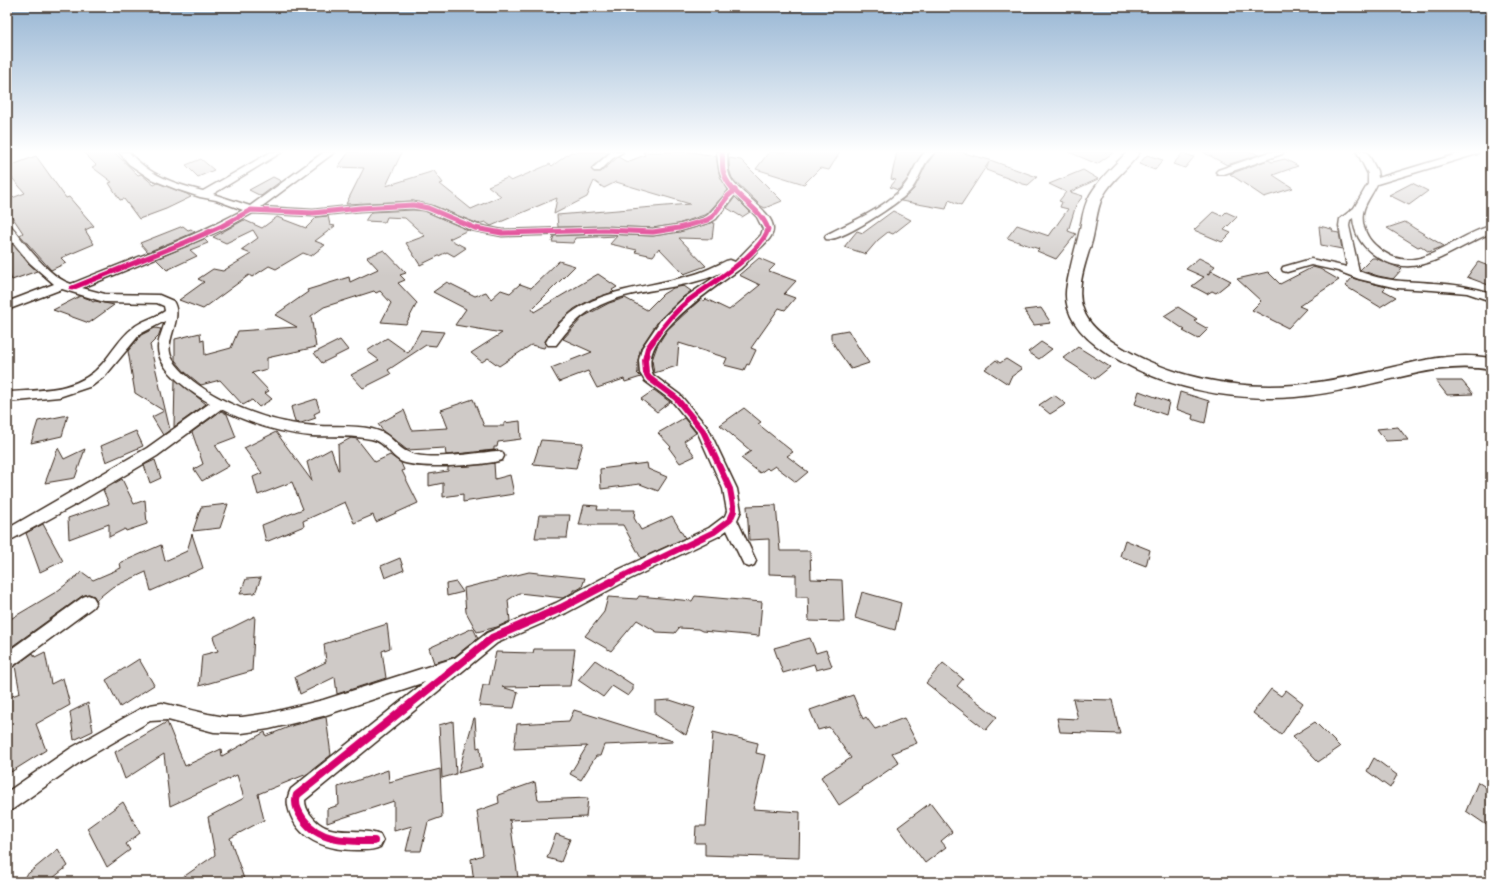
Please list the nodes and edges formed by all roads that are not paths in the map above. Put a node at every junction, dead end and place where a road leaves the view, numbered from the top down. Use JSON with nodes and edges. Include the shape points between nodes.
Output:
{"nodes":[{"id":1,"x":199,"y":193,"type":"edge"},
{"id":2,"x":206,"y":193,"type":"edge"},
{"id":3,"x":273,"y":193,"type":"edge"},
{"id":4,"x":731,"y":193,"type":"edge"},
{"id":5,"x":739,"y":193,"type":"edge"},
{"id":6,"x":901,"y":193,"type":"edge"},
{"id":7,"x":1099,"y":193,"type":"edge"},
{"id":8,"x":1367,"y":193,"type":"edge"},
{"id":9,"x":203,"y":195,"type":"junction"},
{"id":10,"x":251,"y":210,"type":"junction"},
{"id":11,"x":1358,"y":210,"type":"junction"},
{"id":12,"x":7,"y":228,"type":"edge"},
{"id":13,"x":1491,"y":229,"type":"edge"},
{"id":14,"x":830,"y":237,"type":"dead end"},
{"id":15,"x":754,"y":249,"type":"junction"},
{"id":16,"x":1287,"y":269,"type":"dead end"},
{"id":17,"x":1354,"y":274,"type":"junction"},
{"id":18,"x":67,"y":287,"type":"junction"},
{"id":19,"x":1491,"y":297,"type":"edge"},
{"id":20,"x":7,"y":306,"type":"edge"},
{"id":21,"x":171,"y":314,"type":"junction"},
{"id":22,"x":552,"y":342,"type":"dead end"},
{"id":23,"x":1491,"y":364,"type":"edge"},
{"id":24,"x":7,"y":397,"type":"edge"},
{"id":25,"x":220,"y":403,"type":"junction"},
{"id":26,"x":497,"y":456,"type":"dead end"},
{"id":27,"x":730,"y":520,"type":"junction"},
{"id":28,"x":7,"y":536,"type":"edge"},
{"id":29,"x":749,"y":561,"type":"dead end"},
{"id":30,"x":88,"y":602,"type":"dead end"},
{"id":31,"x":7,"y":661,"type":"edge"},
{"id":32,"x":460,"y":664,"type":"junction"},
{"id":33,"x":7,"y":803,"type":"edge"},
{"id":34,"x":374,"y":841,"type":"dead end"}],
"edges":[{"from":1,"to":9,"type":"street"},
{"from":2,"to":9,"type":"street"},
{"from":3,"to":10,"type":"street"},
{"from":4,"to":10,"type":"street","via":[[708,220],[653,232],[604,230],[502,233],[475,228],[428,208],[414,205],[313,212]]},
{"from":5,"to":15,"type":"street","via":[[763,217],[768,226],[766,236]]},
{"from":6,"to":14,"type":"street","via":[[871,215]]},
{"from":7,"to":23,"type":"main road","via":[[1093,203],[1072,298],[1078,318],[1089,333],[1111,350],[1135,362],[1182,380],[1243,392],[1294,391],[1332,386],[1448,361],[1478,361]]},
{"from":8,"to":11,"type":"street"},
{"from":9,"to":10,"type":"street"},
{"from":10,"to":18,"type":"street","via":[[186,242]]},
{"from":11,"to":13,"type":"street","via":[[1358,223],[1368,245],[1387,259],[1409,264],[1428,261]]},
{"from":11,"to":17,"type":"street","via":[[1345,219],[1344,226]]},
{"from":12,"to":18,"type":"street","via":[[34,261]]},
{"from":15,"to":22,"type":"street","via":[[707,274],[594,303],[564,326]]},
{"from":15,"to":27,"type":"street","via":[[738,265],[676,312],[655,336],[645,360],[649,378],[676,398],[702,430],[730,489],[734,511]]},
{"from":16,"to":17,"type":"street","via":[[1311,262],[1341,268]]},
{"from":17,"to":19,"type":"street","via":[[1397,285],[1468,290]]},
{"from":18,"to":20,"type":"street"},
{"from":18,"to":21,"type":"street","via":[[104,298],[159,299],[169,304]]},
{"from":21,"to":24,"type":"street","via":[[135,332],[107,365],[88,382],[47,394]]},
{"from":21,"to":25,"type":"street","via":[[164,346],[167,361],[185,380]]},
{"from":25,"to":26,"type":"street","via":[[254,418],[281,426],[303,430],[373,434],[388,440],[401,455],[413,460]]},
{"from":25,"to":28,"type":"street","via":[[152,452]]},
{"from":27,"to":29,"type":"street"},
{"from":27,"to":32,"type":"street","via":[[714,532],[561,608],[492,638]]},
{"from":30,"to":31,"type":"street"},
{"from":32,"to":33,"type":"street","via":[[329,707],[269,721],[222,725],[173,713],[150,713],[105,737]]},
{"from":32,"to":34,"type":"street","via":[[297,795],[295,802],[303,821],[311,830],[320,835],[349,842]]}]}
